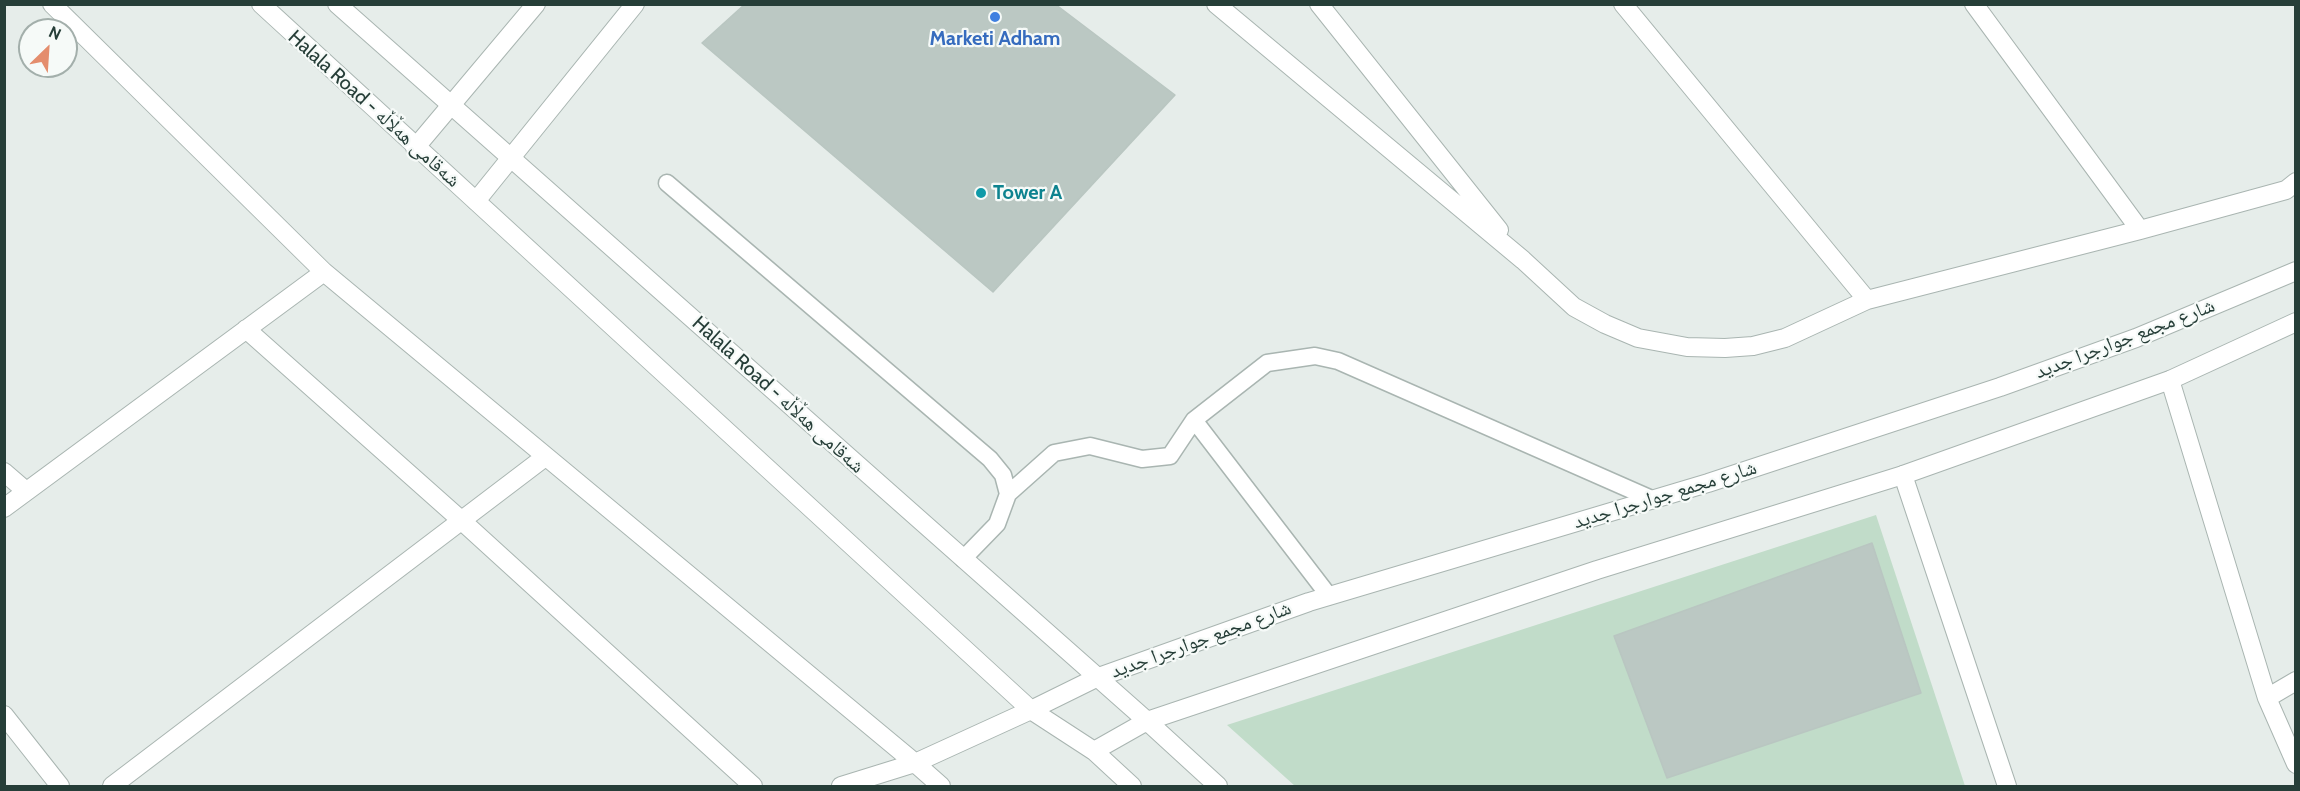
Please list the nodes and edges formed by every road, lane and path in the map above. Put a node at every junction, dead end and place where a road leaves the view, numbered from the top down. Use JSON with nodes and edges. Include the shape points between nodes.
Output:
{"nodes":[{"id":1,"x":52,"y":4,"type":"edge"},
{"id":2,"x":261,"y":4,"type":"edge"},
{"id":3,"x":337,"y":4,"type":"edge"},
{"id":4,"x":536,"y":4,"type":"edge"},
{"id":5,"x":636,"y":4,"type":"edge"},
{"id":6,"x":1216,"y":4,"type":"edge"},
{"id":7,"x":1319,"y":4,"type":"edge"},
{"id":8,"x":1623,"y":4,"type":"edge"},
{"id":9,"x":1974,"y":4,"type":"edge"},
{"id":10,"x":451,"y":105,"type":"junction"},
{"id":11,"x":415,"y":148,"type":"junction"},
{"id":12,"x":511,"y":158,"type":"junction"},
{"id":13,"x":2295,"y":182,"type":"edge"},
{"id":14,"x":667,"y":183,"type":"dead end"},
{"id":15,"x":476,"y":201,"type":"junction"},
{"id":16,"x":2140,"y":230,"type":"junction"},
{"id":17,"x":1522,"y":260,"type":"junction"},
{"id":18,"x":2295,"y":271,"type":"edge"},
{"id":19,"x":324,"y":272,"type":"junction"},
{"id":20,"x":1867,"y":300,"type":"junction"},
{"id":21,"x":2295,"y":322,"type":"edge"},
{"id":22,"x":246,"y":329,"type":"junction"},
{"id":23,"x":2170,"y":380,"type":"junction"},
{"id":24,"x":1194,"y":420,"type":"junction"},
{"id":25,"x":545,"y":458,"type":"junction"},
{"id":26,"x":4,"y":472,"type":"edge"},
{"id":27,"x":1903,"y":475,"type":"junction"},
{"id":28,"x":26,"y":492,"type":"junction"},
{"id":29,"x":1008,"y":494,"type":"junction"},
{"id":30,"x":1654,"y":500,"type":"junction"},
{"id":31,"x":4,"y":508,"type":"edge"},
{"id":32,"x":462,"y":521,"type":"junction"},
{"id":33,"x":963,"y":560,"type":"junction"},
{"id":34,"x":1329,"y":596,"type":"junction"},
{"id":35,"x":1096,"y":678,"type":"junction"},
{"id":36,"x":2295,"y":681,"type":"edge"},
{"id":37,"x":2267,"y":698,"type":"junction"},
{"id":38,"x":1031,"y":710,"type":"junction"},
{"id":39,"x":4,"y":715,"type":"edge"},
{"id":40,"x":1147,"y":721,"type":"junction"},
{"id":41,"x":1094,"y":751,"type":"junction"},
{"id":42,"x":915,"y":763,"type":"junction"},
{"id":43,"x":2295,"y":764,"type":"edge"},
{"id":44,"x":60,"y":786,"type":"edge"},
{"id":45,"x":112,"y":786,"type":"edge"},
{"id":46,"x":753,"y":786,"type":"edge"},
{"id":47,"x":841,"y":786,"type":"edge"},
{"id":48,"x":941,"y":786,"type":"edge"},
{"id":49,"x":1132,"y":786,"type":"edge"},
{"id":50,"x":1218,"y":786,"type":"edge"},
{"id":51,"x":2007,"y":786,"type":"edge"}],
"edges":[{"from":1,"to":19,"type":"street"},
{"from":2,"to":11,"type":"street","name":"Halala Road - شەقامی هەڵاڵە"},
{"from":3,"to":10,"type":"street","name":"Halala Road - شەقامی هەڵاڵە"},
{"from":4,"to":10,"type":"street"},
{"from":5,"to":12,"type":"street"},
{"from":6,"to":17,"type":"street"},
{"from":7,"to":17,"type":"street"},
{"from":8,"to":20,"type":"street"},
{"from":9,"to":16,"type":"street"},
{"from":10,"to":11,"type":"street"},
{"from":10,"to":12,"type":"street","name":"Halala Road - شەقامی هەڵاڵە"},
{"from":11,"to":15,"type":"street","name":"Halala Road - شەقامی هەڵاڵە"},
{"from":12,"to":15,"type":"street"},
{"from":12,"to":33,"type":"street","name":"Halala Road - شەقامی هەڵاڵە"},
{"from":13,"to":16,"type":"street","via":[[2286,190]]},
{"from":14,"to":29,"type":"lane","via":[[990,459],[1003,475]]},
{"from":15,"to":38,"type":"street","name":"Halala Road - شەقامی هەڵاڵە"},
{"from":16,"to":20,"type":"street"},
{"from":17,"to":20,"type":"street","via":[[1574,307],[1605,324],[1638,338],[1688,347],[1753,346],[1785,338]]},
{"from":18,"to":30,"type":"street","name":"شارع مجمع جوارجرا جديد","via":[[2136,338],[2000,387]]},
{"from":19,"to":22,"type":"street"},
{"from":19,"to":25,"type":"street"},
{"from":21,"to":23,"type":"street"},
{"from":22,"to":28,"type":"street"},
{"from":22,"to":32,"type":"street"},
{"from":23,"to":27,"type":"street"},
{"from":23,"to":37,"type":"street"},
{"from":24,"to":29,"type":"lane","via":[[1170,456],[1142,459],[1090,446],[1054,453]]},
{"from":24,"to":30,"type":"lane","via":[[1267,363],[1315,356],[1338,362]]},
{"from":24,"to":34,"type":"lane"},
{"from":25,"to":32,"type":"street"},
{"from":25,"to":42,"type":"street"},
{"from":26,"to":28,"type":"street"},
{"from":27,"to":40,"type":"street","via":[[1597,570]]},
{"from":27,"to":51,"type":"street"},
{"from":28,"to":31,"type":"street"},
{"from":29,"to":33,"type":"lane","via":[[997,524]]},
{"from":30,"to":34,"type":"street","name":"شارع مجمع جوارجرا جديد"},
{"from":32,"to":45,"type":"street"},
{"from":32,"to":46,"type":"street"},
{"from":33,"to":35,"type":"street","name":"Halala Road - شەقامی هەڵاڵە"},
{"from":34,"to":35,"type":"street","name":"شارع مجمع جوارجرا جديد"},
{"from":35,"to":38,"type":"street","name":"شارع مجمع جوارجرا جديد"},
{"from":35,"to":40,"type":"street","name":"Halala Road - شەقامی هەڵاڵە"},
{"from":36,"to":37,"type":"street"},
{"from":37,"to":43,"type":"street"},
{"from":38,"to":41,"type":"street","name":"Halala Road - شەقامی هەڵاڵە"},
{"from":38,"to":42,"type":"street","name":"شارع مجمع جوارجرا جديد"},
{"from":39,"to":44,"type":"street"},
{"from":40,"to":41,"type":"street"},
{"from":40,"to":50,"type":"street","name":"Halala Road - شەقامی هەڵاڵە"},
{"from":41,"to":49,"type":"street","name":"Halala Road - شەقامی هەڵاڵە"},
{"from":42,"to":47,"type":"street","name":"شارع مجمع جوارجرا جديد"},
{"from":42,"to":48,"type":"street"}]}
